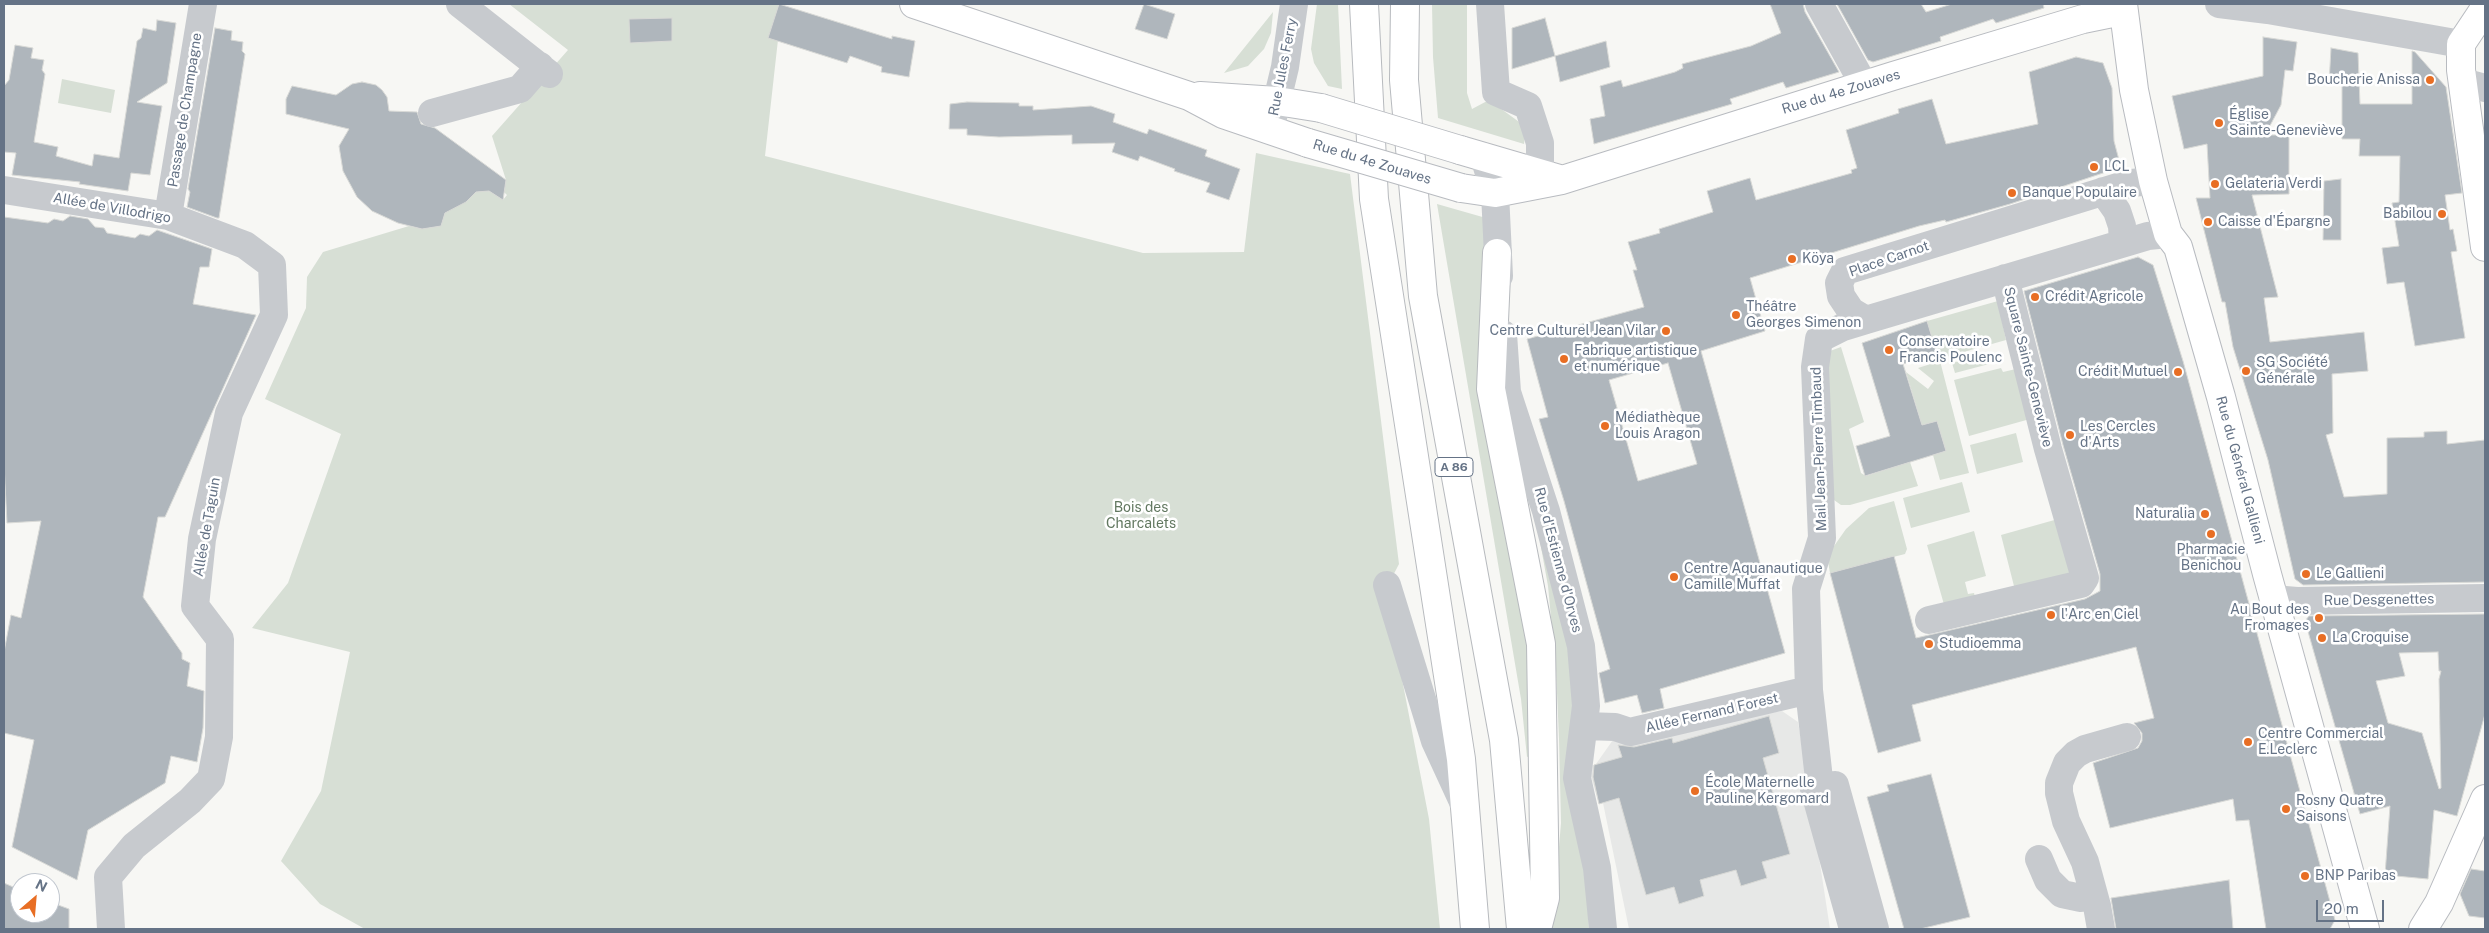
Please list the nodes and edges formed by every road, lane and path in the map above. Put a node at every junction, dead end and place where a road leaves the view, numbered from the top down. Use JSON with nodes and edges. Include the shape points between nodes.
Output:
{"nodes":[{"id":1,"x":203,"y":4,"type":"edge"},
{"id":2,"x":460,"y":4,"type":"edge"},
{"id":3,"x":914,"y":4,"type":"edge"},
{"id":4,"x":1294,"y":4,"type":"edge"},
{"id":5,"x":1364,"y":4,"type":"edge"},
{"id":6,"x":1405,"y":4,"type":"edge"},
{"id":7,"x":1490,"y":4,"type":"edge"},
{"id":8,"x":1819,"y":4,"type":"edge"},
{"id":9,"x":2219,"y":4,"type":"edge"},
{"id":10,"x":2127,"y":6,"type":"edge"},
{"id":11,"x":2485,"y":8,"type":"edge"},
{"id":12,"x":2461,"y":44,"type":"junction"},
{"id":13,"x":1864,"y":85,"type":"junction"},
{"id":14,"x":2474,"y":85,"type":"edge"},
{"id":15,"x":1189,"y":96,"type":"junction"},
{"id":16,"x":1277,"y":101,"type":"junction"},
{"id":17,"x":432,"y":113,"type":"dead end"},
{"id":18,"x":1270,"y":130,"type":"junction"},
{"id":19,"x":1472,"y":153,"type":"junction"},
{"id":20,"x":1551,"y":177,"type":"junction"},
{"id":21,"x":2153,"y":181,"type":"junction"},
{"id":22,"x":4,"y":190,"type":"edge"},
{"id":23,"x":2104,"y":191,"type":"junction"},
{"id":24,"x":1495,"y":193,"type":"junction"},
{"id":25,"x":168,"y":216,"type":"junction"},
{"id":26,"x":2168,"y":234,"type":"junction"},
{"id":27,"x":2123,"y":243,"type":"junction"},
{"id":28,"x":245,"y":245,"type":"joint"},
{"id":29,"x":2485,"y":247,"type":"edge"},
{"id":30,"x":1497,"y":253,"type":"junction"},
{"id":31,"x":2005,"y":278,"type":"junction"},
{"id":32,"x":1866,"y":320,"type":"junction"},
{"id":33,"x":1387,"y":585,"type":"dead end"},
{"id":34,"x":2485,"y":598,"type":"edge"},
{"id":35,"x":2273,"y":599,"type":"junction"},
{"id":36,"x":1929,"y":620,"type":"dead end"},
{"id":37,"x":1809,"y":690,"type":"junction"},
{"id":38,"x":1585,"y":726,"type":"junction"},
{"id":39,"x":2127,"y":737,"type":"dead end"},
{"id":40,"x":1820,"y":788,"type":"junction"},
{"id":41,"x":2485,"y":799,"type":"edge"},
{"id":42,"x":1466,"y":810,"type":"junction"},
{"id":43,"x":2039,"y":859,"type":"dead end"},
{"id":44,"x":2094,"y":896,"type":"junction"},
{"id":45,"x":111,"y":929,"type":"edge"},
{"id":46,"x":1475,"y":929,"type":"edge"},
{"id":47,"x":1521,"y":929,"type":"edge"},
{"id":48,"x":1537,"y":929,"type":"edge"},
{"id":49,"x":1603,"y":929,"type":"edge"},
{"id":50,"x":1853,"y":929,"type":"edge"},
{"id":51,"x":1875,"y":929,"type":"edge"},
{"id":52,"x":2101,"y":929,"type":"edge"},
{"id":53,"x":2364,"y":929,"type":"edge"},
{"id":54,"x":2423,"y":929,"type":"edge"}],
"edges":[{"from":1,"to":25,"type":"street","name":"Passage de Champagne"},
{"from":2,"to":17,"type":"street","via":[[544,70],[520,89]]},
{"from":3,"to":15,"type":"main road","name":"Rue du 4e Zouaves"},
{"from":4,"to":16,"type":"street","name":"Rue Jules Ferry"},
{"from":5,"to":42,"type":"main road","number":"A 86","via":[[1374,199],[1461,759]]},
{"from":6,"to":47,"type":"main road","number":"A 86","via":[[1404,80],[1423,296],[1504,740]]},
{"from":7,"to":20,"type":"street","via":[[1496,92],[1528,106]]},
{"from":8,"to":13,"type":"street"},
{"from":9,"to":12,"type":"street"},
{"from":10,"to":13,"type":"main road","name":"Rue du 4e Zouaves"},
{"from":10,"to":21,"type":"main road","name":"Rue du Général Gallieni","via":[[2134,90]]},
{"from":11,"to":12,"type":"main road"},
{"from":12,"to":14,"type":"main road"},
{"from":13,"to":20,"type":"main road","name":"Rue du 4e Zouaves"},
{"from":14,"to":29,"type":"main road","via":[[2464,105]]},
{"from":15,"to":16,"type":"main road","name":"Rue du 4e Zouaves"},
{"from":15,"to":18,"type":"main road","name":"Rue du 4e Zouaves","via":[[1223,114]]},
{"from":16,"to":18,"type":"street","name":"Rue Jules Ferry"},
{"from":16,"to":19,"type":"main road","name":"Rue du 4e Zouaves","bridge":true,"via":[[1321,108]]},
{"from":18,"to":24,"type":"main road","name":"Rue du 4e Zouaves","bridge":true,"via":[[1460,188]]},
{"from":19,"to":20,"type":"main road","name":"Rue du 4e Zouaves"},
{"from":19,"to":24,"type":"street","name":"Rue d'Estienne d'Orves"},
{"from":20,"to":24,"type":"main road","name":"Rue du 4e Zouaves"},
{"from":21,"to":23,"type":"street","name":"Place Carnot"},
{"from":21,"to":26,"type":"main road","name":"Rue du Général Gallieni"},
{"from":22,"to":25,"type":"street","name":"Allée de Villodrigo"},
{"from":23,"to":27,"type":"street","via":[[2117,211]]},
{"from":23,"to":32,"type":"street","name":"Place Carnot","via":[[1845,271],[1839,283],[1841,296],[1851,311]]},
{"from":24,"to":30,"type":"street","name":"Rue d'Estienne d'Orves"},
{"from":25,"to":28,"type":"street","name":"Allée de Villodrigo"},
{"from":26,"to":27,"type":"street"},
{"from":26,"to":35,"type":"main road","name":"Rue du Général Gallieni","via":[[2178,247]]},
{"from":27,"to":31,"type":"street"},
{"from":28,"to":45,"type":"street","name":"Allée de Taguin","via":[[272,265],[274,315],[229,413],[202,539],[195,606],[220,640],[219,737],[211,779],[190,801],[134,846],[108,877]]},
{"from":30,"to":38,"type":"street","name":"Rue d'Estienne d'Orves","via":[[1507,392],[1546,511],[1582,646]]},
{"from":30,"to":48,"type":"main road","via":[[1491,389],[1541,644],[1545,898]]},
{"from":31,"to":32,"type":"street"},
{"from":31,"to":36,"type":"street","name":"Square Sainte-Geneviève","via":[[2057,454],[2085,578],[2081,584]]},
{"from":32,"to":37,"type":"street","name":"Mail Jean-Pierre Timbaud","via":[[1843,326],[1819,339],[1816,354],[1822,538],[1806,589]]},
{"from":33,"to":42,"type":"street","via":[[1436,740]]},
{"from":34,"to":35,"type":"street","name":"Rue Desgenettes"},
{"from":35,"to":53,"type":"main road","name":"Rue du Général Gallieni"},
{"from":37,"to":38,"type":"street","name":"Allée Fernand Forest","via":[[1630,732],[1615,727]]},
{"from":37,"to":40,"type":"street","name":"Mail Jean-Pierre Timbaud"},
{"from":38,"to":49,"type":"street","name":"Rue d'Estienne d'Orves","via":[[1577,778],[1597,868]]},
{"from":39,"to":44,"type":"street","via":[[2076,754],[2067,764],[2059,783],[2066,821],[2085,862]]},
{"from":40,"to":50,"type":"street","name":"Mail Jean-Pierre Timbaud","via":[[1814,789]]},
{"from":40,"to":51,"type":"street","via":[[1835,785]]},
{"from":41,"to":54,"type":"main road","via":[[2439,903]]},
{"from":42,"to":46,"type":"main road","number":"A 86"},
{"from":43,"to":44,"type":"street","via":[[2048,880],[2062,894],[2081,898]]},
{"from":44,"to":52,"type":"street"}]}
